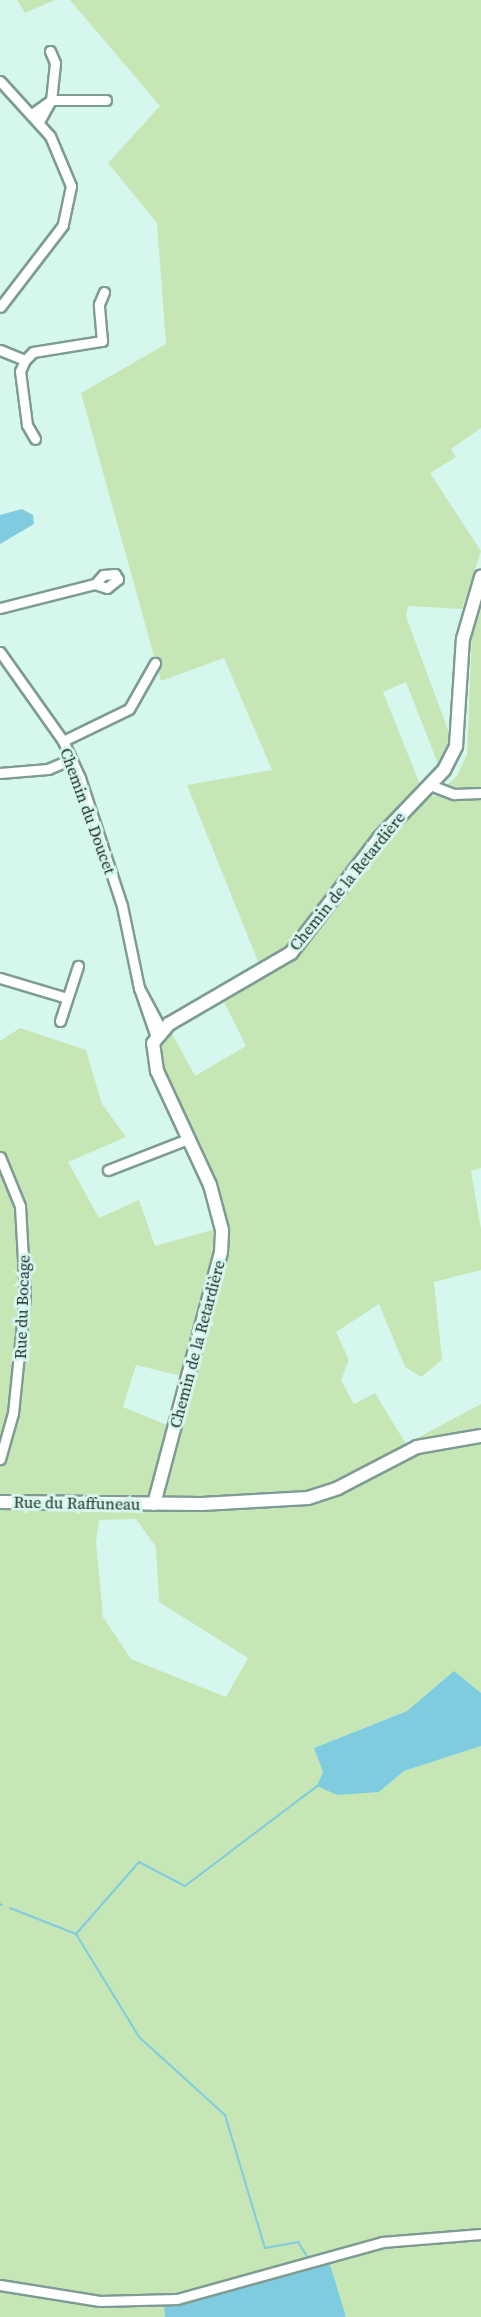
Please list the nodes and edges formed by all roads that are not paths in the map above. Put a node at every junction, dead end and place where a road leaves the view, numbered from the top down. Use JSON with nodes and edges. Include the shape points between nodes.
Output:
{"nodes":[{"id":1,"x":50,"y":51,"type":"dead end"},
{"id":2,"x":0,"y":81,"type":"edge"},
{"id":3,"x":51,"y":100,"type":"junction"},
{"id":4,"x":106,"y":100,"type":"dead end"},
{"id":5,"x":32,"y":114,"type":"junction"},
{"id":6,"x":39,"y":122,"type":"junction"},
{"id":7,"x":104,"y":292,"type":"dead end"},
{"id":8,"x":0,"y":307,"type":"edge"},
{"id":9,"x":0,"y":350,"type":"edge"},
{"id":10,"x":25,"y":360,"type":"junction"},
{"id":11,"x":35,"y":439,"type":"dead end"},
{"id":12,"x":481,"y":577,"type":"edge"},
{"id":13,"x":95,"y":584,"type":"dead end"},
{"id":14,"x":0,"y":608,"type":"edge"},
{"id":15,"x":0,"y":652,"type":"edge"},
{"id":16,"x":155,"y":663,"type":"dead end"},
{"id":17,"x":63,"y":741,"type":"junction"},
{"id":18,"x":72,"y":759,"type":"junction"},
{"id":19,"x":0,"y":773,"type":"edge"},
{"id":20,"x":430,"y":785,"type":"junction"},
{"id":21,"x":481,"y":793,"type":"edge"},
{"id":22,"x":78,"y":966,"type":"dead end"},
{"id":23,"x":0,"y":978,"type":"edge"},
{"id":24,"x":67,"y":998,"type":"junction"},
{"id":25,"x":60,"y":1021,"type":"dead end"},
{"id":26,"x":158,"y":1033,"type":"junction"},
{"id":27,"x":188,"y":1139,"type":"junction"},
{"id":28,"x":0,"y":1157,"type":"edge"},
{"id":29,"x":108,"y":1170,"type":"dead end"},
{"id":30,"x":481,"y":1436,"type":"edge"},
{"id":31,"x":0,"y":1459,"type":"edge"},
{"id":32,"x":0,"y":1502,"type":"edge"},
{"id":33,"x":154,"y":1504,"type":"junction"},
{"id":34,"x":481,"y":2234,"type":"edge"},
{"id":35,"x":0,"y":2285,"type":"edge"}],
"edges":[{"from":1,"to":3,"type":"street","via":[[55,63]]},
{"from":2,"to":5,"type":"street"},
{"from":3,"to":4,"type":"street"},
{"from":3,"to":5,"type":"street"},
{"from":3,"to":6,"type":"street"},
{"from":5,"to":6,"type":"street"},
{"from":6,"to":8,"type":"street","via":[[66,166],[70,207],[63,225]]},
{"from":7,"to":10,"type":"street","via":[[99,304],[102,341],[33,352]]},
{"from":9,"to":10,"type":"street"},
{"from":10,"to":11,"type":"street","via":[[20,370],[27,425]]},
{"from":12,"to":20,"type":"street","name":"Chemin de la Retardière","via":[[463,639],[456,746]]},
{"from":13,"to":14,"type":"street"},
{"from":15,"to":17,"type":"street","name":"Chemin du Doucet"},
{"from":16,"to":17,"type":"street","via":[[129,709]]},
{"from":17,"to":18,"type":"street","name":"Chemin du Doucet"},
{"from":18,"to":19,"type":"street","via":[[48,769]]},
{"from":18,"to":26,"type":"street","name":"Chemin du Doucet","via":[[122,906],[139,988]]},
{"from":20,"to":21,"type":"street","via":[[454,794]]},
{"from":20,"to":26,"type":"street","name":"Chemin de la Retardière","via":[[380,837],[291,952]]},
{"from":22,"to":24,"type":"street"},
{"from":23,"to":24,"type":"street"},
{"from":24,"to":25,"type":"street"},
{"from":26,"to":27,"type":"street","name":"Chemin de la Retardière","via":[[157,1071]]},
{"from":27,"to":29,"type":"street"},
{"from":27,"to":33,"type":"street","name":"Chemin de la Retardière","via":[[218,1205],[221,1252]]},
{"from":28,"to":31,"type":"street","name":"Rue du Bocage","via":[[20,1206],[25,1295],[13,1413]]},
{"from":30,"to":33,"type":"street","name":"Rue du Raffuneau","via":[[417,1447],[338,1488],[308,1498]]},
{"from":32,"to":33,"type":"street","name":"Rue du Raffuneau"},
{"from":34,"to":35,"type":"street","via":[[382,2242],[177,2299],[100,2301]]}]}
